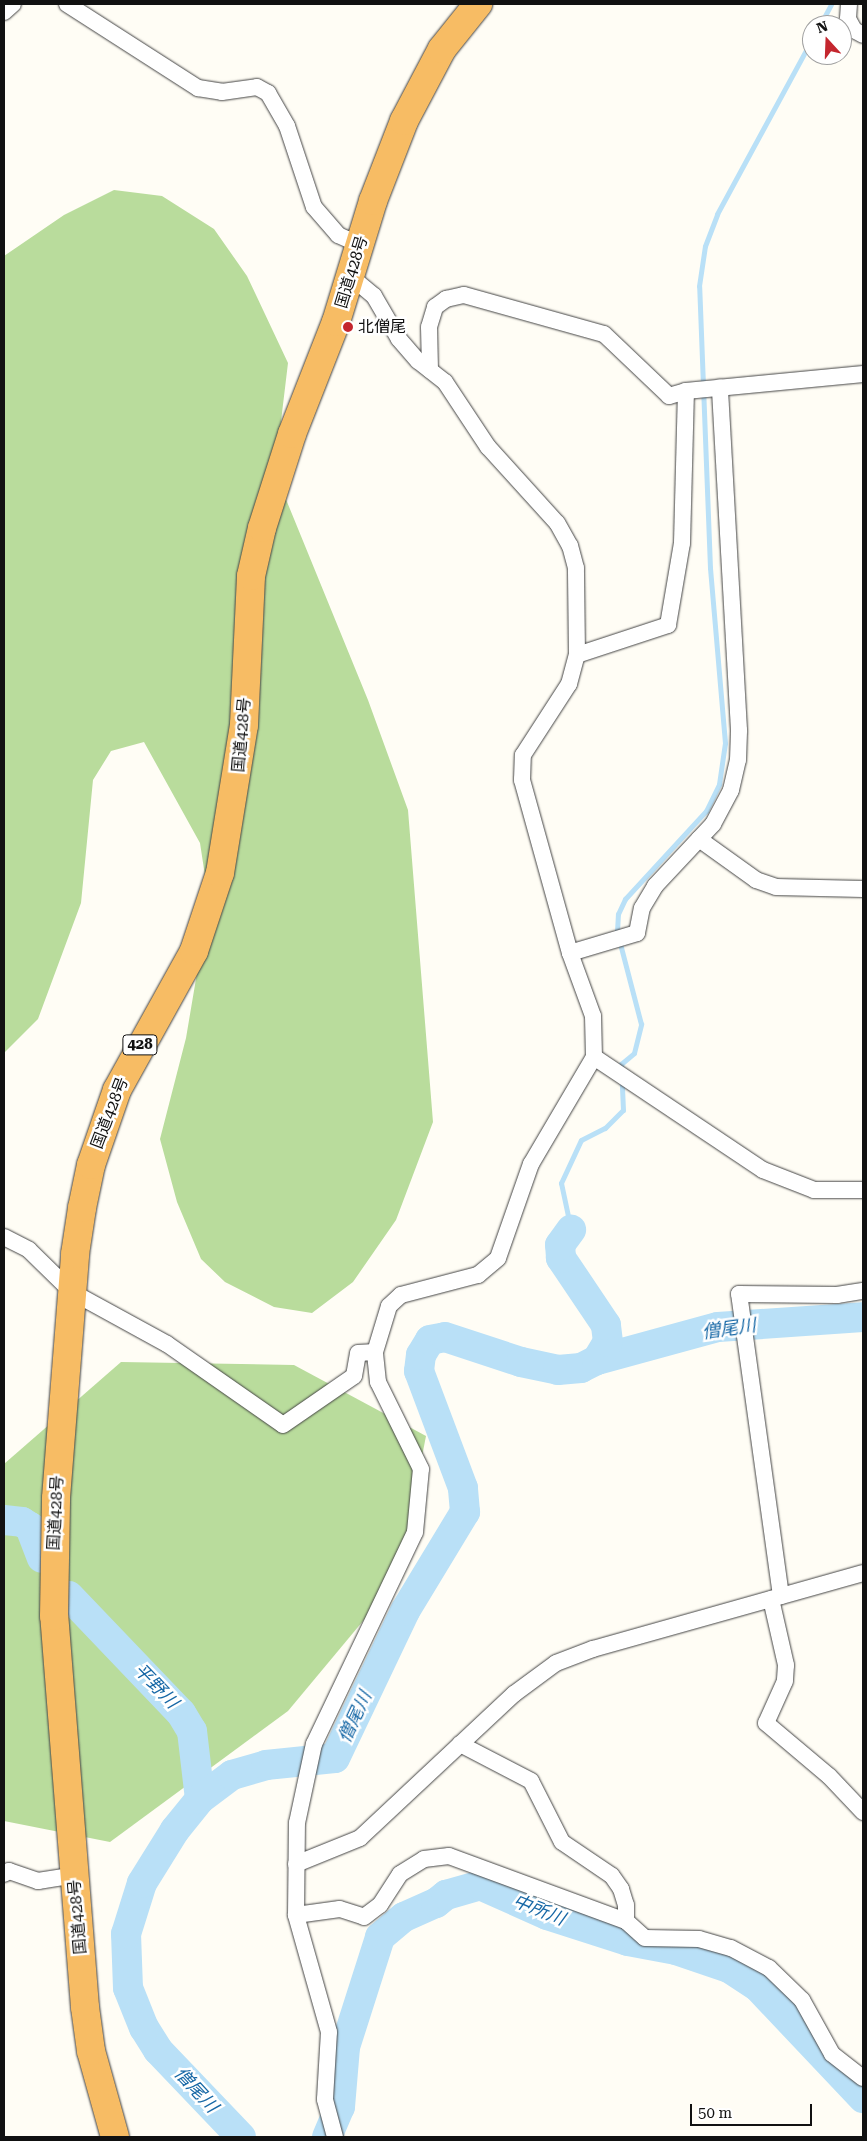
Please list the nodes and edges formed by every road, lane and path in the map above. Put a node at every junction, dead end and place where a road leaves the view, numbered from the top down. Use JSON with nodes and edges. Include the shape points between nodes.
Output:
{"nodes":[{"id":1,"x":13,"y":4,"type":"edge"},
{"id":2,"x":67,"y":4,"type":"edge"},
{"id":3,"x":478,"y":4,"type":"edge"},
{"id":4,"x":849,"y":4,"type":"edge"},
{"id":5,"x":4,"y":12,"type":"edge"},
{"id":6,"x":863,"y":35,"type":"edge"},
{"id":7,"x":360,"y":245,"type":"junction"},
{"id":8,"x":350,"y":276,"type":"junction"},
{"id":9,"x":430,"y":370,"type":"junction"},
{"id":10,"x":863,"y":374,"type":"edge"},
{"id":11,"x":720,"y":388,"type":"junction"},
{"id":12,"x":686,"y":391,"type":"junction"},
{"id":13,"x":577,"y":655,"type":"junction"},
{"id":14,"x":699,"y":839,"type":"junction"},
{"id":15,"x":863,"y":889,"type":"edge"},
{"id":16,"x":570,"y":953,"type":"junction"},
{"id":17,"x":594,"y":1057,"type":"junction"},
{"id":18,"x":863,"y":1190,"type":"edge"},
{"id":19,"x":4,"y":1237,"type":"edge"},
{"id":20,"x":863,"y":1291,"type":"edge"},
{"id":21,"x":72,"y":1292,"type":"junction"},
{"id":22,"x":375,"y":1352,"type":"junction"},
{"id":23,"x":863,"y":1572,"type":"edge"},
{"id":24,"x":776,"y":1598,"type":"junction"},
{"id":25,"x":460,"y":1744,"type":"junction"},
{"id":26,"x":863,"y":1812,"type":"edge"},
{"id":27,"x":296,"y":1864,"type":"junction"},
{"id":28,"x":4,"y":1874,"type":"edge"},
{"id":29,"x":74,"y":1875,"type":"junction"},
{"id":30,"x":296,"y":1915,"type":"junction"},
{"id":31,"x":626,"y":1921,"type":"junction"},
{"id":32,"x":863,"y":2078,"type":"edge"},
{"id":33,"x":115,"y":2137,"type":"edge"},
{"id":34,"x":335,"y":2137,"type":"edge"}],
"edges":[{"from":1,"to":5,"type":"street"},
{"from":2,"to":7,"type":"street","via":[[198,88],[222,92],[257,87],[268,93],[288,126],[314,207],[338,235]]},
{"from":3,"to":7,"type":"highway","name":"国道428号","number":"428","via":[[442,49],[421,85],[389,159]]},
{"from":4,"to":6,"type":"street","via":[[848,19],[854,30]]},
{"from":7,"to":8,"type":"highway","name":"国道428号","number":"428"},
{"from":8,"to":9,"type":"street","via":[[374,296],[399,339]]},
{"from":8,"to":21,"type":"highway","name":"国道428号","number":"428","via":[[336,322],[292,434],[262,528],[251,576],[244,726],[220,873],[194,950],[134,1055],[104,1127],[91,1165],[82,1208]]},
{"from":9,"to":12,"type":"street","via":[[429,327],[435,307],[446,299],[464,295],[604,334],[669,396]]},
{"from":9,"to":13,"type":"street","via":[[445,382],[488,447],[557,523],[570,546],[576,568]]},
{"from":10,"to":11,"type":"street"},
{"from":11,"to":12,"type":"street"},
{"from":11,"to":14,"type":"street","via":[[732,581],[738,760],[731,790],[713,824]]},
{"from":12,"to":13,"type":"street","via":[[682,543],[668,625]]},
{"from":13,"to":16,"type":"street","via":[[569,684],[523,755],[522,780]]},
{"from":14,"to":15,"type":"street","via":[[756,880],[776,887]]},
{"from":14,"to":16,"type":"street","via":[[655,886],[642,908],[637,933]]},
{"from":16,"to":17,"type":"street","via":[[593,1016]]},
{"from":17,"to":18,"type":"street","via":[[763,1170],[814,1190]]},
{"from":17,"to":22,"type":"street","via":[[531,1164],[498,1258],[478,1275],[401,1295],[389,1306]]},
{"from":19,"to":21,"type":"street","via":[[29,1250]]},
{"from":20,"to":24,"type":"street","via":[[837,1295],[739,1294]]},
{"from":21,"to":22,"type":"street","via":[[166,1344],[282,1425],[354,1376],[358,1353]]},
{"from":21,"to":29,"type":"highway","name":"国道428号","number":"428","via":[[56,1498],[54,1587]]},
{"from":22,"to":27,"type":"street","via":[[378,1382],[421,1469],[415,1532],[314,1744],[297,1823]]},
{"from":23,"to":24,"type":"street"},
{"from":24,"to":25,"type":"street","via":[[593,1649],[556,1663],[514,1694]]},
{"from":24,"to":26,"type":"street","via":[[786,1665],[785,1681],[766,1723],[829,1776]]},
{"from":25,"to":27,"type":"street","via":[[360,1838]]},
{"from":25,"to":31,"type":"street","via":[[531,1781],[562,1842],[612,1876],[622,1889]]},
{"from":27,"to":30,"type":"street"},
{"from":28,"to":29,"type":"street","via":[[9,1871],[38,1880]]},
{"from":29,"to":33,"type":"highway","name":"国道428号","number":"428","via":[[91,2051]]},
{"from":30,"to":31,"type":"street","via":[[340,1909],[364,1917],[380,1905],[400,1874],[424,1859],[449,1856]]},
{"from":30,"to":34,"type":"street","via":[[329,2032],[326,2099]]},
{"from":31,"to":32,"type":"street","via":[[645,1938],[699,1939],[731,1948],[769,1968],[802,2000],[832,2054]]}]}
